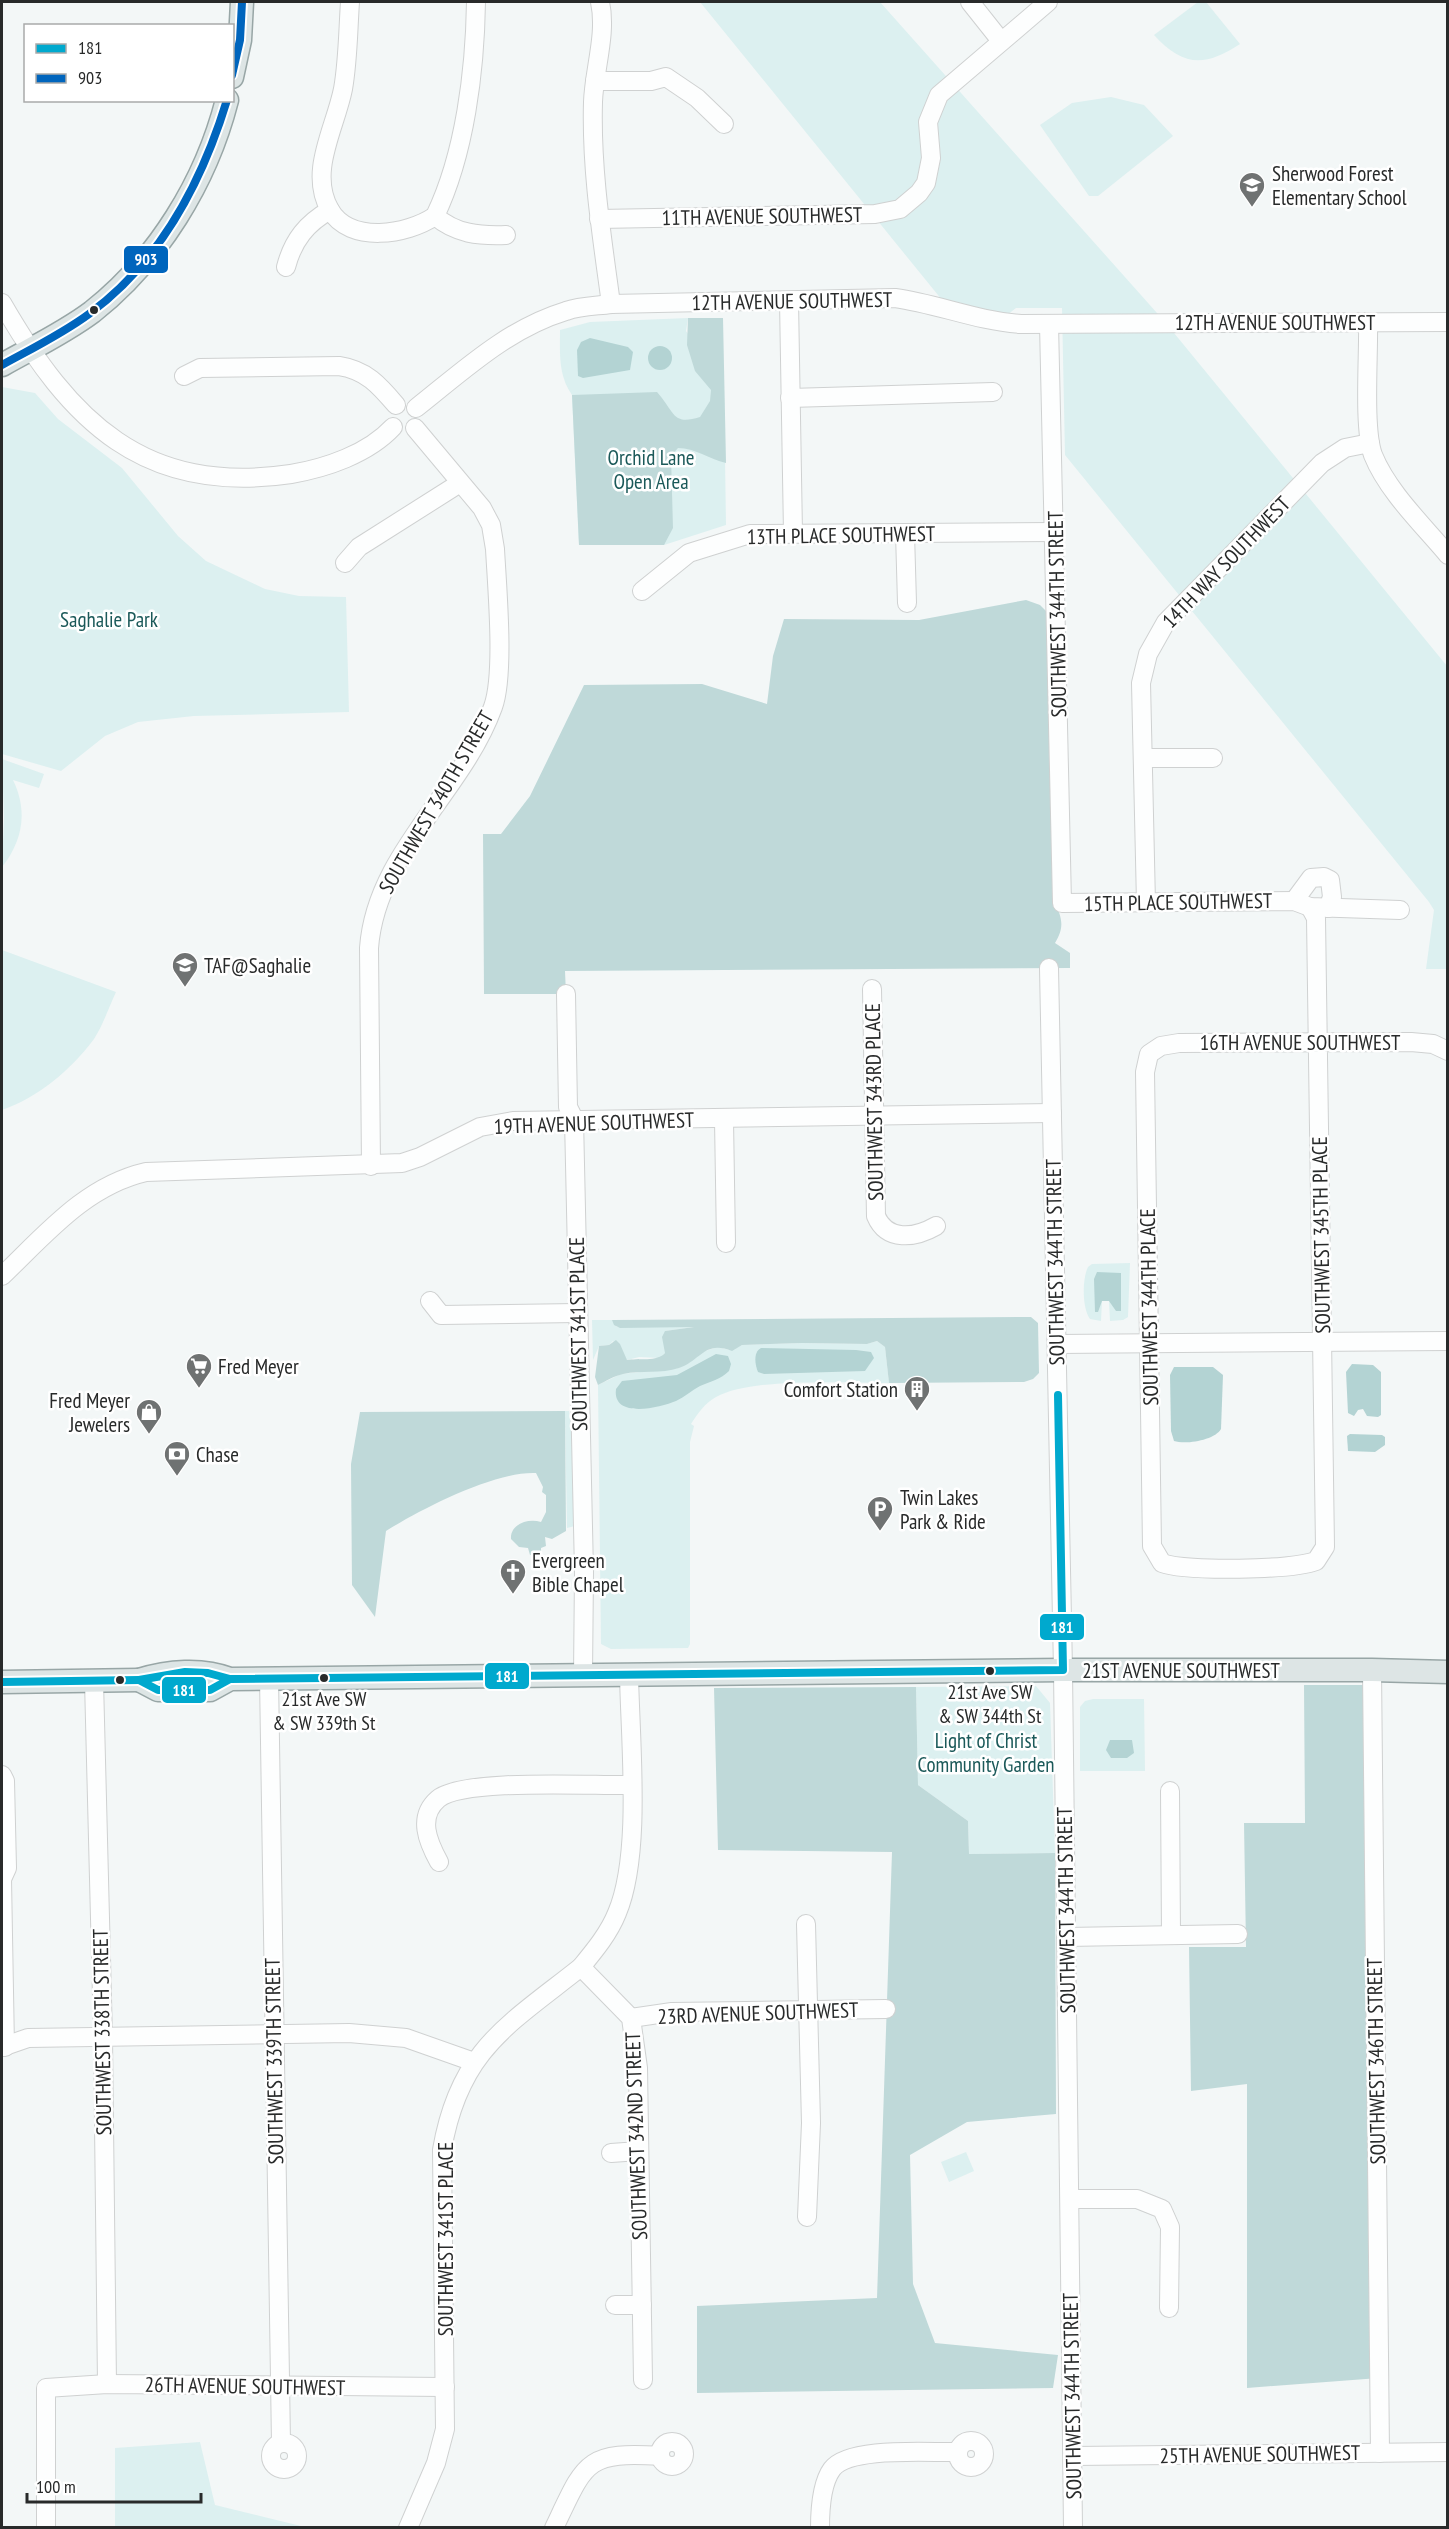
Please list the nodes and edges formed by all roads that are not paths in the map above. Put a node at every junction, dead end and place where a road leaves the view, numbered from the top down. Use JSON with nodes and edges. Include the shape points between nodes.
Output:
{"nodes":[{"id":1,"x":243,"y":2,"type":"edge"},
{"id":2,"x":350,"y":2,"type":"edge"},
{"id":3,"x":476,"y":2,"type":"edge"},
{"id":4,"x":600,"y":2,"type":"edge"},
{"id":5,"x":970,"y":2,"type":"edge"},
{"id":6,"x":1048,"y":2,"type":"edge"},
{"id":7,"x":1001,"y":41,"type":"junction"},
{"id":8,"x":234,"y":68,"type":"edge"},
{"id":9,"x":595,"y":81,"type":"junction"},
{"id":10,"x":226,"y":102,"type":"edge"},
{"id":11,"x":724,"y":124,"type":"dead end"},
{"id":12,"x":330,"y":210,"type":"junction"},
{"id":13,"x":435,"y":216,"type":"junction"},
{"id":14,"x":599,"y":219,"type":"junction"},
{"id":15,"x":507,"y":235,"type":"dead end"},
{"id":16,"x":286,"y":267,"type":"dead end"},
{"id":17,"x":789,"y":301,"type":"junction"},
{"id":18,"x":2,"y":303,"type":"edge"},
{"id":19,"x":611,"y":304,"type":"junction"},
{"id":20,"x":1448,"y":321,"type":"edge"},
{"id":21,"x":1368,"y":322,"type":"junction"},
{"id":22,"x":1049,"y":324,"type":"junction"},
{"id":23,"x":29,"y":350,"type":"junction"},
{"id":24,"x":2,"y":365,"type":"edge"},
{"id":25,"x":184,"y":376,"type":"dead end"},
{"id":26,"x":993,"y":392,"type":"dead end"},
{"id":27,"x":790,"y":398,"type":"junction"},
{"id":28,"x":396,"y":405,"type":"junction"},
{"id":29,"x":416,"y":408,"type":"junction"},
{"id":30,"x":393,"y":427,"type":"junction"},
{"id":31,"x":415,"y":428,"type":"junction"},
{"id":32,"x":1370,"y":443,"type":"junction"},
{"id":33,"x":460,"y":483,"type":"junction"},
{"id":34,"x":1055,"y":532,"type":"junction"},
{"id":35,"x":793,"y":533,"type":"junction"},
{"id":36,"x":905,"y":533,"type":"junction"},
{"id":37,"x":1448,"y":555,"type":"edge"},
{"id":38,"x":345,"y":563,"type":"dead end"},
{"id":39,"x":642,"y":591,"type":"dead end"},
{"id":40,"x":907,"y":603,"type":"dead end"},
{"id":41,"x":1213,"y":758,"type":"dead end"},
{"id":42,"x":1144,"y":759,"type":"junction"},
{"id":43,"x":1062,"y":903,"type":"joint"},
{"id":44,"x":1146,"y":903,"type":"junction"},
{"id":45,"x":1311,"y":905,"type":"junction"},
{"id":46,"x":1400,"y":910,"type":"dead end"},
{"id":47,"x":1049,"y":968,"type":"dead end"},
{"id":48,"x":872,"y":989,"type":"dead end"},
{"id":49,"x":566,"y":994,"type":"dead end"},
{"id":50,"x":1318,"y":1041,"type":"junction"},
{"id":51,"x":1153,"y":1050,"type":"joint"},
{"id":52,"x":1447,"y":1051,"type":"edge"},
{"id":53,"x":1052,"y":1113,"type":"junction"},
{"id":54,"x":874,"y":1116,"type":"junction"},
{"id":55,"x":574,"y":1119,"type":"junction"},
{"id":56,"x":724,"y":1120,"type":"junction"},
{"id":57,"x":371,"y":1166,"type":"junction"},
{"id":58,"x":936,"y":1226,"type":"dead end"},
{"id":59,"x":726,"y":1243,"type":"dead end"},
{"id":60,"x":2,"y":1276,"type":"edge"},
{"id":61,"x":430,"y":1301,"type":"dead end"},
{"id":62,"x":577,"y":1313,"type":"junction"},
{"id":63,"x":1448,"y":1341,"type":"edge"},
{"id":64,"x":1323,"y":1342,"type":"junction"},
{"id":65,"x":1150,"y":1343,"type":"junction"},
{"id":66,"x":1057,"y":1344,"type":"junction"},
{"id":67,"x":1162,"y":1563,"type":"joint"},
{"id":68,"x":1063,"y":1670,"type":"junction"},
{"id":69,"x":1372,"y":1670,"type":"junction"},
{"id":70,"x":1448,"y":1672,"type":"edge"},
{"id":71,"x":629,"y":1674,"type":"junction"},
{"id":72,"x":583,"y":1675,"type":"junction"},
{"id":73,"x":269,"y":1678,"type":"junction"},
{"id":74,"x":93,"y":1681,"type":"junction"},
{"id":75,"x":2,"y":1682,"type":"edge"},
{"id":76,"x":2,"y":1775,"type":"edge"},
{"id":77,"x":631,"y":1785,"type":"junction"},
{"id":78,"x":1170,"y":1791,"type":"dead end"},
{"id":79,"x":439,"y":1862,"type":"dead end"},
{"id":80,"x":806,"y":1924,"type":"dead end"},
{"id":81,"x":1238,"y":1934,"type":"dead end"},
{"id":82,"x":1171,"y":1935,"type":"junction"},
{"id":83,"x":1067,"y":1937,"type":"junction"},
{"id":84,"x":581,"y":1967,"type":"junction"},
{"id":85,"x":886,"y":2009,"type":"dead end"},
{"id":86,"x":806,"y":2010,"type":"junction"},
{"id":87,"x":631,"y":2018,"type":"junction"},
{"id":88,"x":273,"y":2034,"type":"junction"},
{"id":89,"x":103,"y":2037,"type":"junction"},
{"id":90,"x":3,"y":2047,"type":"edge"},
{"id":91,"x":474,"y":2062,"type":"junction"},
{"id":92,"x":639,"y":2151,"type":"junction"},
{"id":93,"x":611,"y":2153,"type":"dead end"},
{"id":94,"x":1070,"y":2199,"type":"junction"},
{"id":95,"x":807,"y":2217,"type":"dead end"},
{"id":96,"x":615,"y":2305,"type":"dead end"},
{"id":97,"x":642,"y":2305,"type":"junction"},
{"id":98,"x":1169,"y":2308,"type":"dead end"},
{"id":99,"x":643,"y":2380,"type":"dead end"},
{"id":100,"x":106,"y":2384,"type":"junction"},
{"id":101,"x":280,"y":2387,"type":"junction"},
{"id":102,"x":445,"y":2387,"type":"junction"},
{"id":103,"x":281,"y":2443,"type":"dead end"},
{"id":104,"x":958,"y":2452,"type":"dead end"},
{"id":105,"x":1380,"y":2452,"type":"junction"},
{"id":106,"x":1448,"y":2452,"type":"edge"},
{"id":107,"x":660,"y":2456,"type":"dead end"},
{"id":108,"x":1073,"y":2456,"type":"junction"},
{"id":109,"x":46,"y":2528,"type":"edge"},
{"id":110,"x":408,"y":2528,"type":"edge"},
{"id":111,"x":554,"y":2528,"type":"edge"},
{"id":112,"x":820,"y":2528,"type":"edge"},
{"id":113,"x":1073,"y":2528,"type":"edge"}],
"edges":[{"from":1,"to":8,"type":"main road"},
{"from":2,"to":12,"type":"street","via":[[343,88],[323,162],[321,184]]},
{"from":3,"to":13,"type":"street","via":[[469,96],[450,176]]},
{"from":4,"to":9,"type":"street"},
{"from":5,"to":7,"type":"street"},
{"from":6,"to":7,"type":"street"},
{"from":7,"to":14,"type":"street","name":"11TH AVENUE SOUTHWEST","via":[[945,89],[932,108],[928,122],[931,170],[919,193],[890,213]]},
{"from":9,"to":11,"type":"street","via":[[651,81],[666,77],[697,98]]},
{"from":9,"to":14,"type":"street","via":[[594,164]]},
{"from":10,"to":23,"type":"main road","via":[[200,174],[155,249],[93,311]]},
{"from":12,"to":13,"type":"street","via":[[347,226],[368,232],[407,231]]},
{"from":12,"to":16,"type":"street","via":[[308,224],[290,251]]},
{"from":13,"to":15,"type":"street","via":[[454,230]]},
{"from":14,"to":19,"type":"street"},
{"from":17,"to":19,"type":"street","name":"12TH AVENUE SOUTHWEST"},
{"from":17,"to":22,"type":"street","name":"12TH AVENUE SOUTHWEST","via":[[895,298],[935,305],[977,319]]},
{"from":17,"to":27,"type":"street"},
{"from":18,"to":23,"type":"street"},
{"from":19,"to":29,"type":"street","name":"12TH AVENUE SOUTHWEST","via":[[568,310],[521,329]]},
{"from":20,"to":21,"type":"street","name":"12TH AVENUE SOUTHWEST"},
{"from":21,"to":22,"type":"street","name":"12TH AVENUE SOUTHWEST"},
{"from":21,"to":32,"type":"street"},
{"from":22,"to":34,"type":"street","name":"SOUTHWEST 344TH STREET"},
{"from":23,"to":24,"type":"main road"},
{"from":23,"to":30,"type":"street","via":[[76,409],[104,434],[134,453],[190,472],[246,477],[299,472],[375,444]]},
{"from":25,"to":28,"type":"street","via":[[200,368],[355,368],[373,378]]},
{"from":26,"to":27,"type":"street"},
{"from":27,"to":35,"type":"street"},
{"from":28,"to":29,"type":"street","via":[[407,403]]},
{"from":28,"to":30,"type":"street","via":[[389,418]]},
{"from":29,"to":31,"type":"street","via":[[420,418]]},
{"from":30,"to":31,"type":"street","via":[[401,432]]},
{"from":31,"to":33,"type":"street","name":"SOUTHWEST 340TH STREET"},
{"from":32,"to":37,"type":"street","via":[[1385,476]]},
{"from":32,"to":42,"type":"street","name":"14TH WAY SOUTHWEST","via":[[1345,448],[1322,463],[1159,632],[1148,654],[1141,683]]},
{"from":33,"to":38,"type":"street","via":[[359,547]]},
{"from":33,"to":57,"type":"street","name":"SOUTHWEST 340TH STREET","via":[[491,525],[498,691],[476,742],[391,872],[375,912],[368,969]]},
{"from":34,"to":36,"type":"street","name":"13TH PLACE SOUTHWEST"},
{"from":34,"to":43,"type":"street","name":"SOUTHWEST 344TH STREET"},
{"from":35,"to":36,"type":"street","name":"13TH PLACE SOUTHWEST"},
{"from":35,"to":39,"type":"street","name":"13TH PLACE SOUTHWEST","via":[[750,534],[696,550]]},
{"from":36,"to":40,"type":"street"},
{"from":41,"to":42,"type":"street"},
{"from":42,"to":44,"type":"street"},
{"from":43,"to":44,"type":"street","name":"15TH PLACE SOUTHWEST"},
{"from":44,"to":45,"type":"street","name":"15TH PLACE SOUTHWEST"},
{"from":45,"to":46,"type":"street","name":"15TH PLACE SOUTHWEST"},
{"from":45,"to":50,"type":"street","name":"SOUTHWEST 345TH PLACE","via":[[1316,918]]},
{"from":47,"to":53,"type":"street","name":"SOUTHWEST 344TH STREET"},
{"from":48,"to":54,"type":"street","name":"SOUTHWEST 343RD PLACE"},
{"from":49,"to":55,"type":"street","name":"SOUTHWEST 341ST PLACE","via":[[568,1107]]},
{"from":50,"to":51,"type":"street","name":"16TH AVENUE SOUTHWEST","via":[[1191,1043]]},
{"from":50,"to":52,"type":"street","name":"16TH AVENUE SOUTHWEST","via":[[1422,1042]]},
{"from":50,"to":64,"type":"street","name":"SOUTHWEST 345TH PLACE"},
{"from":51,"to":65,"type":"street","name":"SOUTHWEST 344TH PLACE","via":[[1145,1071]]},
{"from":53,"to":54,"type":"street","name":"19TH AVENUE SOUTHWEST"},
{"from":53,"to":66,"type":"street","name":"SOUTHWEST 344TH STREET"},
{"from":54,"to":56,"type":"street","name":"19TH AVENUE SOUTHWEST"},
{"from":54,"to":58,"type":"street","name":"SOUTHWEST 343RD PLACE","via":[[878,1221],[897,1235],[916,1234]]},
{"from":55,"to":56,"type":"street","name":"19TH AVENUE SOUTHWEST"},
{"from":55,"to":57,"type":"street","name":"19TH AVENUE SOUTHWEST","via":[[490,1124],[457,1136],[415,1159]]},
{"from":55,"to":62,"type":"street","name":"SOUTHWEST 341ST PLACE"},
{"from":56,"to":59,"type":"street"},
{"from":57,"to":60,"type":"street","name":"19TH AVENUE SOUTHWEST","via":[[189,1170],[126,1177],[93,1192]]},
{"from":61,"to":62,"type":"street","via":[[441,1315]]},
{"from":62,"to":72,"type":"street","name":"SOUTHWEST 341ST PLACE"},
{"from":63,"to":64,"type":"street"},
{"from":64,"to":65,"type":"street"},
{"from":64,"to":67,"type":"street","name":"SOUTHWEST 345TH PLACE","via":[[1325,1547],[1316,1561],[1293,1566],[1184,1568]]},
{"from":65,"to":66,"type":"street"},
{"from":65,"to":67,"type":"street","name":"SOUTHWEST 344TH PLACE","via":[[1152,1546]]},
{"from":66,"to":68,"type":"street","name":"SOUTHWEST 344TH STREET"},
{"from":68,"to":69,"type":"main road","name":"21ST AVENUE SOUTHWEST"},
{"from":68,"to":71,"type":"main road","name":"21ST AVENUE SOUTHWEST"},
{"from":68,"to":83,"type":"street","name":"SOUTHWEST 344TH STREET"},
{"from":69,"to":70,"type":"main road","name":"21ST AVENUE SOUTHWEST"},
{"from":69,"to":105,"type":"street","name":"SOUTHWEST 346TH STREET"},
{"from":71,"to":72,"type":"main road","name":"21ST AVENUE SOUTHWEST"},
{"from":71,"to":77,"type":"street"},
{"from":72,"to":73,"type":"main road","name":"21ST AVENUE SOUTHWEST"},
{"from":73,"to":74,"type":"main road","name":"21ST AVENUE SOUTHWEST","via":[[162,1673],[140,1680]]},
{"from":73,"to":88,"type":"street","name":"SOUTHWEST 339TH STREET"},
{"from":74,"to":75,"type":"main road","name":"21ST AVENUE SOUTHWEST"},
{"from":74,"to":89,"type":"street","name":"SOUTHWEST 338TH STREET"},
{"from":76,"to":90,"type":"street","via":[[7,1868],[2,1879]]},
{"from":77,"to":79,"type":"street","via":[[468,1788],[444,1795],[430,1808],[426,1821],[428,1839]]},
{"from":77,"to":84,"type":"street","via":[[632,1822],[625,1890],[612,1923]]},
{"from":78,"to":82,"type":"street"},
{"from":80,"to":86,"type":"street"},
{"from":81,"to":82,"type":"street"},
{"from":82,"to":83,"type":"street"},
{"from":83,"to":94,"type":"street","name":"SOUTHWEST 344TH STREET"},
{"from":84,"to":87,"type":"street","name":"SOUTHWEST 342ND STREET"},
{"from":84,"to":91,"type":"street","name":"SOUTHWEST 341ST PLACE","via":[[493,2038]]},
{"from":85,"to":86,"type":"street","name":"23RD AVENUE SOUTHWEST"},
{"from":86,"to":87,"type":"street","name":"23RD AVENUE SOUTHWEST","via":[[672,2012]]},
{"from":86,"to":95,"type":"street","via":[[811,2140]]},
{"from":87,"to":92,"type":"street","name":"SOUTHWEST 342ND STREET","via":[[638,2068]]},
{"from":88,"to":89,"type":"street"},
{"from":88,"to":91,"type":"street","via":[[349,2033],[406,2038]]},
{"from":88,"to":101,"type":"street","name":"SOUTHWEST 339TH STREET"},
{"from":89,"to":90,"type":"street","via":[[28,2038]]},
{"from":89,"to":100,"type":"street","name":"SOUTHWEST 338TH STREET"},
{"from":91,"to":102,"type":"street","name":"SOUTHWEST 341ST PLACE","via":[[448,2117],[442,2150]]},
{"from":92,"to":93,"type":"street"},
{"from":92,"to":97,"type":"street","name":"SOUTHWEST 342ND STREET"},
{"from":94,"to":98,"type":"street","via":[[1137,2199],[1162,2209],[1170,2227]]},
{"from":94,"to":108,"type":"street","name":"SOUTHWEST 344TH STREET"},
{"from":96,"to":97,"type":"street"},
{"from":97,"to":99,"type":"street","name":"SOUTHWEST 342ND STREET"},
{"from":100,"to":101,"type":"street","name":"26TH AVENUE SOUTHWEST"},
{"from":100,"to":109,"type":"street","name":"26TH AVENUE SOUTHWEST","via":[[46,2388]]},
{"from":101,"to":102,"type":"street","name":"26TH AVENUE SOUTHWEST"},
{"from":101,"to":103,"type":"street","name":"SOUTHWEST 339TH STREET"},
{"from":102,"to":110,"type":"street","name":"SOUTHWEST 341ST PLACE","via":[[447,2411],[441,2447]]},
{"from":104,"to":112,"type":"street","via":[[861,2455],[845,2460],[833,2468],[825,2486]]},
{"from":105,"to":106,"type":"street","name":"25TH AVENUE SOUTHWEST"},
{"from":105,"to":108,"type":"street","name":"25TH AVENUE SOUTHWEST"},
{"from":107,"to":111,"type":"street","via":[[623,2454],[595,2461],[586,2468]]},
{"from":108,"to":113,"type":"street","name":"SOUTHWEST 344TH STREET"}]}
